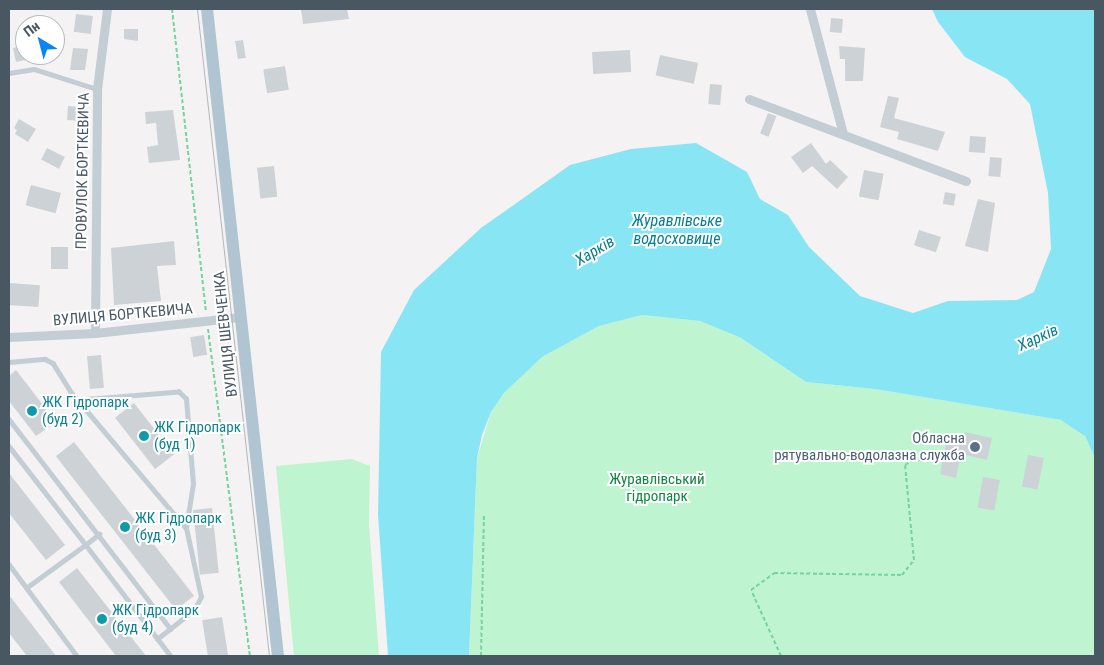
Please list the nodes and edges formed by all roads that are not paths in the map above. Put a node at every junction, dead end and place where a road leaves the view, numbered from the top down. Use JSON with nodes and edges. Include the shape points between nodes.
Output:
{"nodes":[{"id":1,"x":107,"y":9,"type":"edge"},
{"id":2,"x":207,"y":9,"type":"edge"},
{"id":3,"x":810,"y":9,"type":"edge"},
{"id":4,"x":9,"y":74,"type":"edge"},
{"id":5,"x":97,"y":89,"type":"junction"},
{"id":6,"x":749,"y":99,"type":"dead end"},
{"id":7,"x":843,"y":134,"type":"junction"},
{"id":8,"x":966,"y":181,"type":"dead end"},
{"id":9,"x":240,"y":317,"type":"junction"},
{"id":10,"x":95,"y":333,"type":"junction"},
{"id":11,"x":9,"y":336,"type":"edge"},
{"id":12,"x":9,"y":362,"type":"edge"},
{"id":13,"x":80,"y":400,"type":"junction"},
{"id":14,"x":9,"y":419,"type":"edge"},
{"id":15,"x":9,"y":446,"type":"edge"},
{"id":16,"x":186,"y":528,"type":"junction"},
{"id":17,"x":100,"y":534,"type":"junction"},
{"id":18,"x":86,"y":545,"type":"junction"},
{"id":19,"x":9,"y":564,"type":"edge"},
{"id":20,"x":27,"y":588,"type":"junction"},
{"id":21,"x":171,"y":629,"type":"junction"},
{"id":22,"x":157,"y":639,"type":"junction"},
{"id":23,"x":77,"y":656,"type":"edge"},
{"id":24,"x":170,"y":656,"type":"edge"},
{"id":25,"x":278,"y":656,"type":"edge"}],
"edges":[{"from":1,"to":5,"type":"street","name":"ПРОВУЛОК БОРТКЕВИЧА"},
{"from":2,"to":9,"type":"main road","name":"ВУЛИЦЯ ШЕВЧЕНКА"},
{"from":3,"to":7,"type":"street"},
{"from":4,"to":5,"type":"lane","via":[[34,69]]},
{"from":5,"to":10,"type":"street","name":"ПРОВУЛОК БОРТКЕВИЧА"},
{"from":6,"to":7,"type":"street"},
{"from":7,"to":8,"type":"street"},
{"from":9,"to":10,"type":"street","name":"ВУЛИЦЯ БОРТКЕВИЧА"},
{"from":9,"to":25,"type":"main road","name":"ВУЛИЦЯ ШЕВЧЕНКА"},
{"from":10,"to":11,"type":"street","name":"ВУЛИЦЯ БОРТКЕВИЧА"},
{"from":12,"to":13,"type":"lane","via":[[45,359],[53,364]]},
{"from":13,"to":16,"type":"lane"},
{"from":13,"to":16,"type":"lane","via":[[179,392],[186,399],[193,484]]},
{"from":14,"to":17,"type":"lane"},
{"from":15,"to":18,"type":"lane"},
{"from":16,"to":21,"type":"lane","via":[[201,597],[194,610]]},
{"from":17,"to":18,"type":"lane"},
{"from":17,"to":21,"type":"lane"},
{"from":18,"to":20,"type":"lane"},
{"from":18,"to":22,"type":"lane"},
{"from":19,"to":20,"type":"lane"},
{"from":20,"to":23,"type":"lane"},
{"from":21,"to":22,"type":"lane"},
{"from":22,"to":24,"type":"lane"}]}
